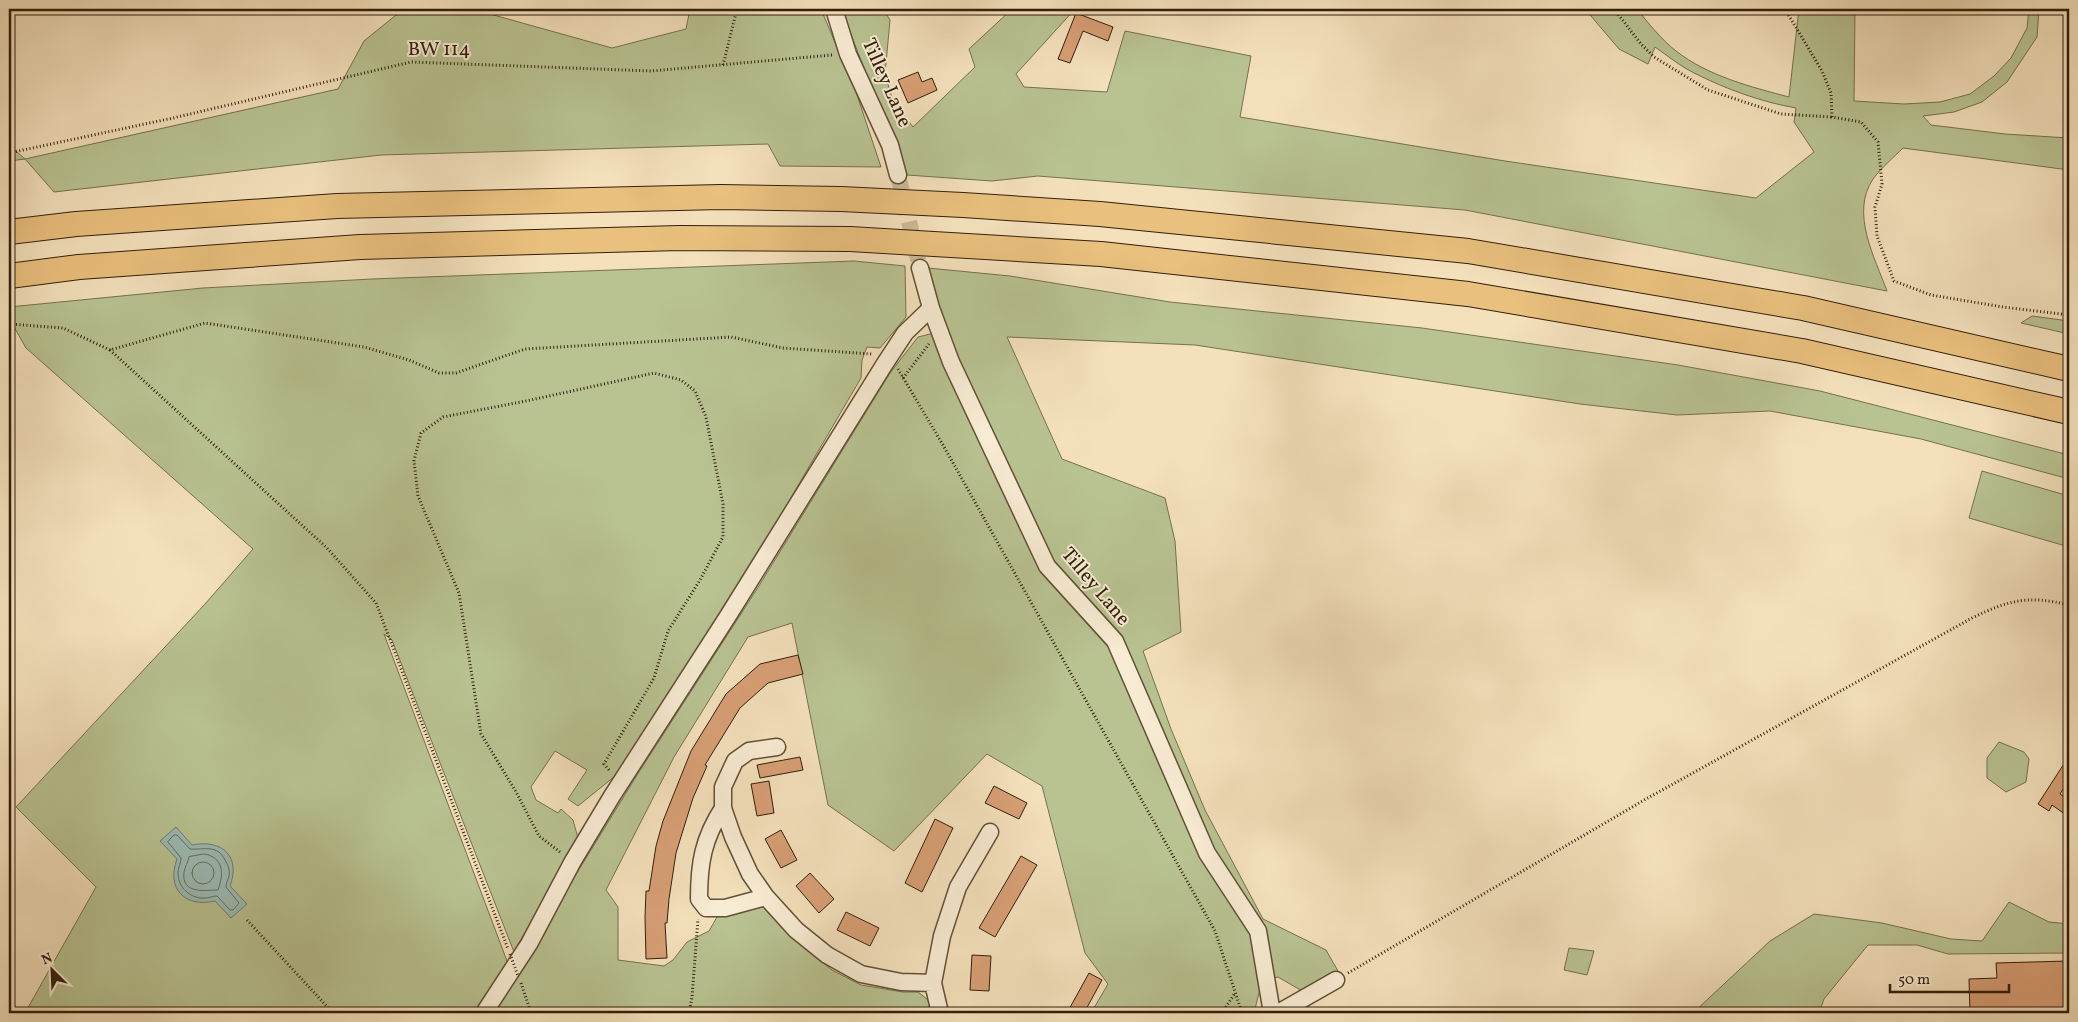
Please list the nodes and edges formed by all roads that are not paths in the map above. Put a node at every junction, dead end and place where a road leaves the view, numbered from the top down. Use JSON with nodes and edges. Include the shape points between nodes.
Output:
{"nodes":[{"id":1,"x":834,"y":9,"type":"edge"},
{"id":2,"x":898,"y":174,"type":"tunnel mouth"},
{"id":3,"x":9,"y":232,"type":"edge"},
{"id":4,"x":920,"y":268,"type":"tunnel mouth"},
{"id":5,"x":9,"y":276,"type":"edge"},
{"id":6,"x":931,"y":308,"type":"junction"},
{"id":7,"x":2069,"y":369,"type":"edge"},
{"id":8,"x":2069,"y":412,"type":"edge"},
{"id":9,"x":777,"y":747,"type":"dead end"},
{"id":10,"x":723,"y":808,"type":"junction"},
{"id":11,"x":990,"y":832,"type":"dead end"},
{"id":12,"x":766,"y":897,"type":"junction"},
{"id":13,"x":1336,"y":980,"type":"road end"},
{"id":14,"x":934,"y":983,"type":"junction"},
{"id":15,"x":484,"y":1013,"type":"edge"},
{"id":16,"x":940,"y":1013,"type":"edge"},
{"id":17,"x":1272,"y":1013,"type":"edge"},
{"id":18,"x":1278,"y":1013,"type":"edge"}],
"edges":[{"from":1,"to":2,"type":"street","name":"Tilley Lane","via":[[848,54],[890,145]]},
{"from":3,"to":7,"type":"highway","via":[[76,224],[337,206],[721,197],[963,204],[1100,214],[1468,251],[1803,308]]},
{"from":4,"to":6,"type":"street","name":"Tilley Lane"},
{"from":5,"to":8,"type":"highway","via":[[80,267],[360,247],[679,238],[850,239],[1100,254],[1468,294],[1802,351]]},
{"from":6,"to":15,"type":"street","via":[[905,334],[798,501],[620,784],[573,861],[529,944]]},
{"from":6,"to":17,"type":"street","name":"Tilley Lane","via":[[950,362],[1047,566],[1115,641],[1206,853],[1258,931]]},
{"from":9,"to":10,"type":"street","via":[[749,751],[735,761],[723,787]]},
{"from":10,"to":12,"type":"street","via":[[750,874]]},
{"from":10,"to":12,"type":"street","via":[[710,828],[699,869],[699,899],[706,908],[725,908]]},
{"from":11,"to":14,"type":"street","via":[[958,887],[942,936]]},
{"from":12,"to":14,"type":"street","via":[[796,930],[827,955],[861,974],[901,982]]},
{"from":13,"to":18,"type":"street"},
{"from":14,"to":16,"type":"street"}]}
